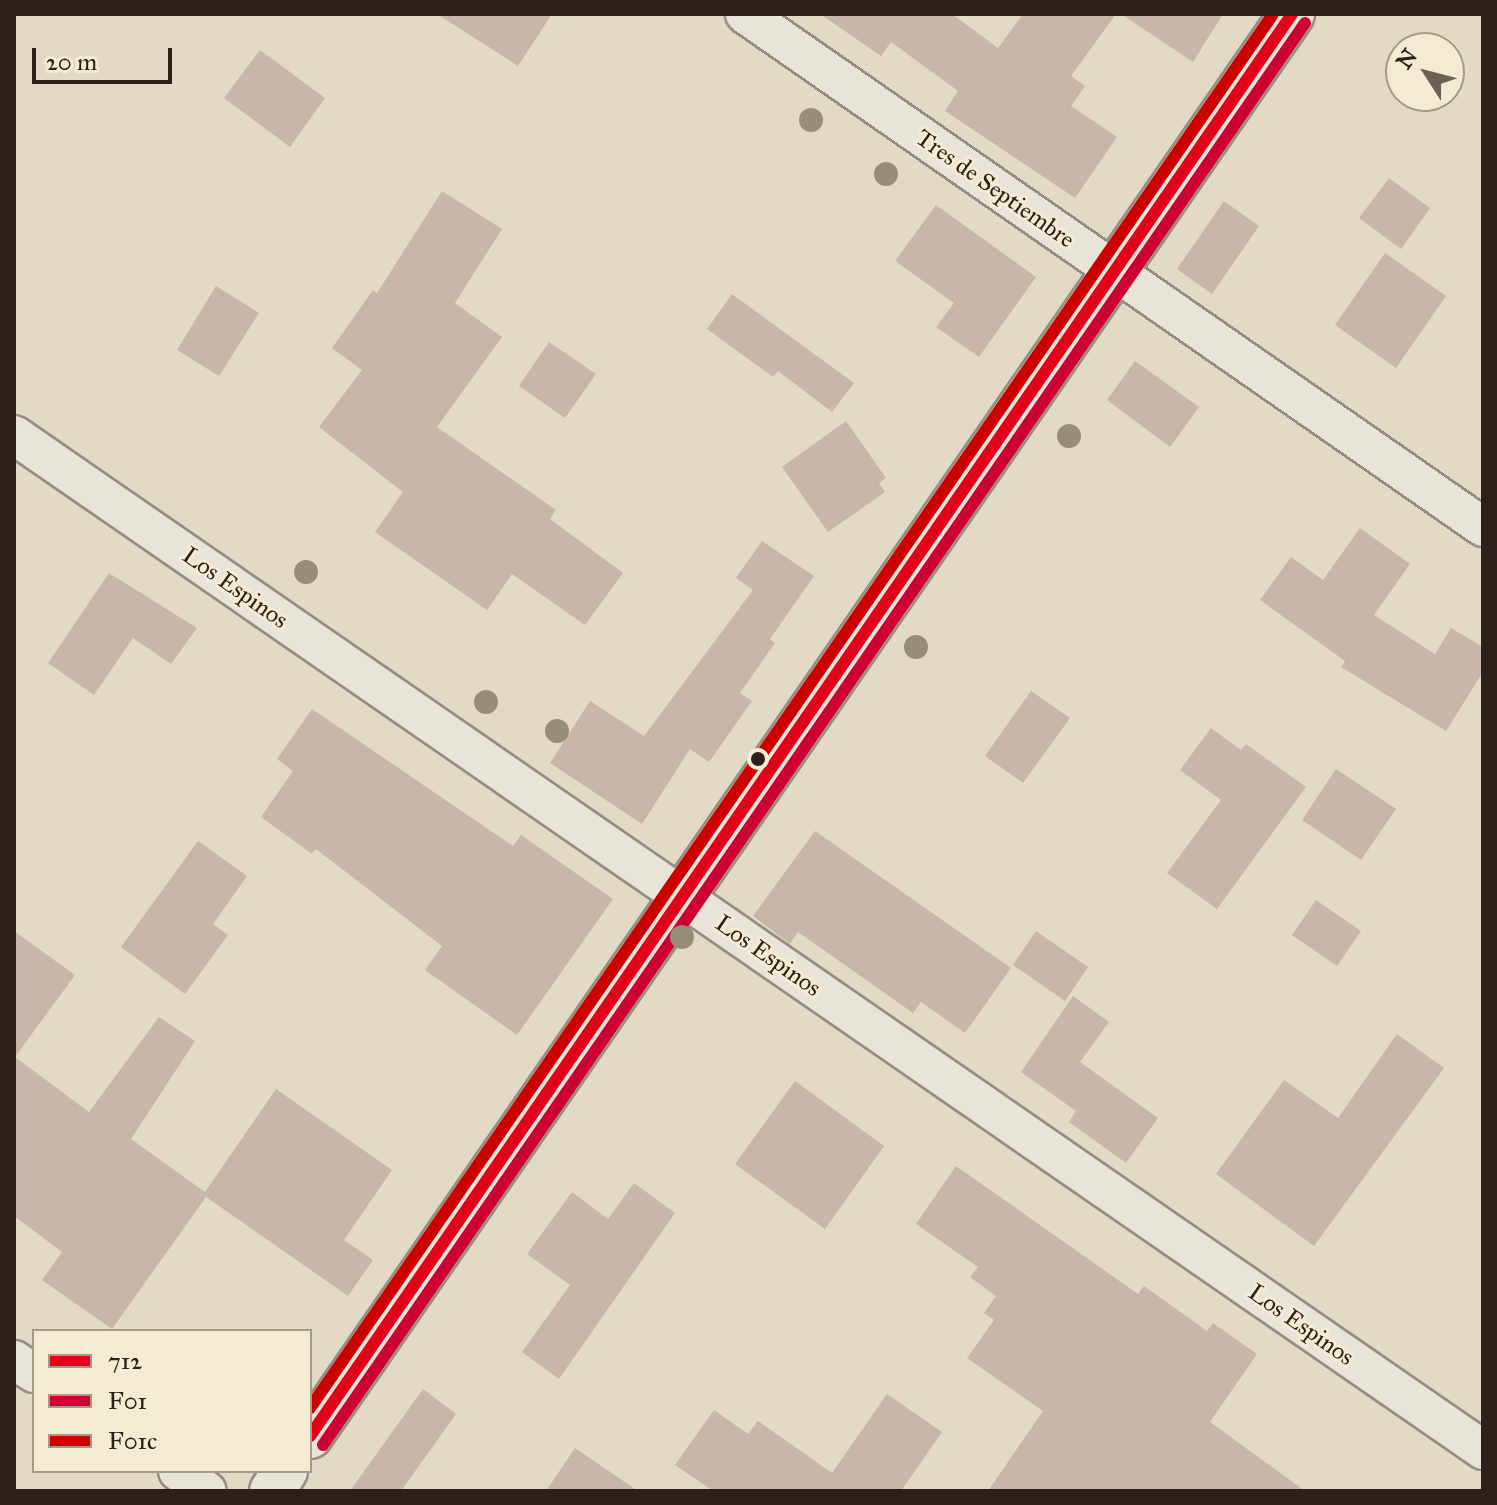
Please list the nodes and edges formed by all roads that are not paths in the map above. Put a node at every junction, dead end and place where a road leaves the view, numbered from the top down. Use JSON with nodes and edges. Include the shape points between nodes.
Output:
{"nodes":[{"id":1,"x":745,"y":14,"type":"edge"},
{"id":2,"x":1292,"y":14,"type":"edge"},
{"id":3,"x":1114,"y":272,"type":"junction"},
{"id":4,"x":14,"y":435,"type":"edge"},
{"id":5,"x":1483,"y":527,"type":"edge"},
{"id":6,"x":682,"y":897,"type":"junction"},
{"id":7,"x":14,"y":1360,"type":"edge"},
{"id":8,"x":32,"y":1372,"type":"edge"},
{"id":9,"x":312,"y":1433,"type":"edge"},
{"id":10,"x":1483,"y":1450,"type":"edge"},
{"id":11,"x":181,"y":1473,"type":"edge"},
{"id":12,"x":284,"y":1473,"type":"edge"},
{"id":13,"x":207,"y":1491,"type":"edge"},
{"id":14,"x":272,"y":1491,"type":"edge"}],
"edges":[{"from":1,"to":3,"type":"street","name":"Tres de Septiembre"},
{"from":2,"to":3,"type":"street"},
{"from":3,"to":5,"type":"street","name":"Tres de Septiembre"},
{"from":3,"to":6,"type":"street"},
{"from":4,"to":6,"type":"street","name":"Los Espinos"},
{"from":6,"to":9,"type":"street"},
{"from":6,"to":10,"type":"street","name":"Los Espinos"},
{"from":7,"to":8,"type":"street"},
{"from":11,"to":13,"type":"street"},
{"from":12,"to":14,"type":"street"}]}
